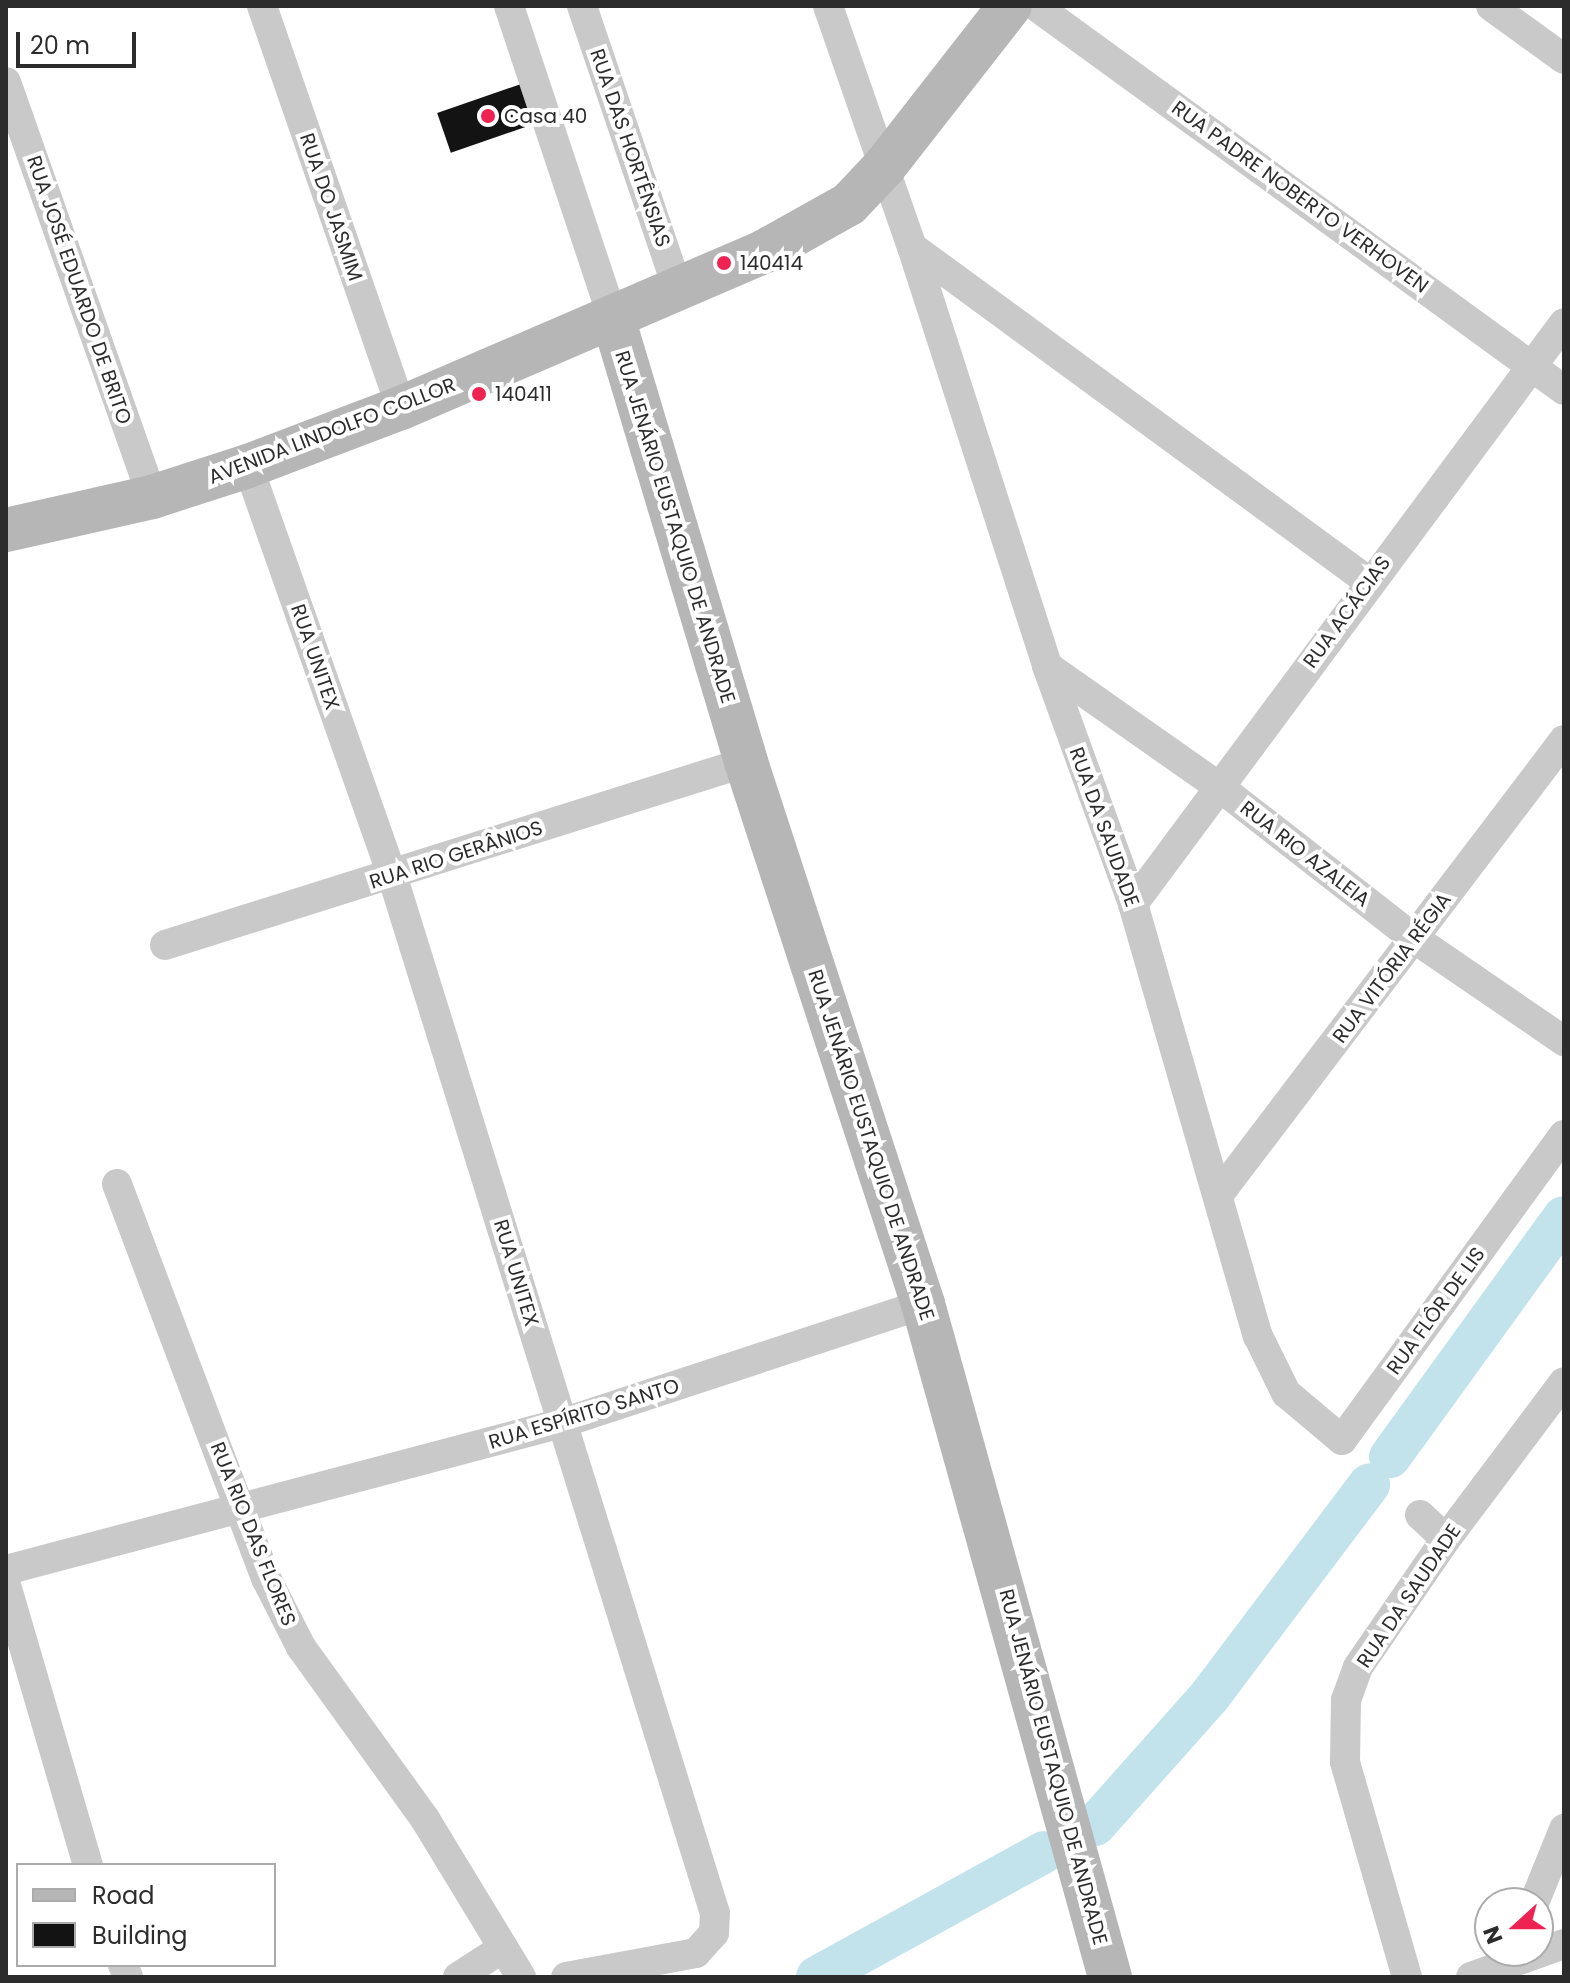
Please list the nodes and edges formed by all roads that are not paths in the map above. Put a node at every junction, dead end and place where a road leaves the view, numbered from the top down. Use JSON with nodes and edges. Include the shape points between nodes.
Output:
{"nodes":[{"id":1,"x":262,"y":6,"type":"edge"},
{"id":2,"x":509,"y":6,"type":"edge"},
{"id":3,"x":582,"y":6,"type":"edge"},
{"id":4,"x":828,"y":6,"type":"edge"},
{"id":5,"x":1010,"y":6,"type":"edge"},
{"id":6,"x":1036,"y":6,"type":"edge"},
{"id":7,"x":1491,"y":6,"type":"edge"},
{"id":8,"x":1564,"y":59,"type":"edge"},
{"id":9,"x":6,"y":82,"type":"edge"},
{"id":10,"x":884,"y":167,"type":"junction"},
{"id":11,"x":912,"y":247,"type":"junction"},
{"id":12,"x":678,"y":290,"type":"junction"},
{"id":13,"x":613,"y":318,"type":"junction"},
{"id":14,"x":1564,"y":323,"type":"edge"},
{"id":15,"x":1532,"y":365,"type":"junction"},
{"id":16,"x":1564,"y":390,"type":"edge"},
{"id":17,"x":401,"y":408,"type":"junction"},
{"id":18,"x":248,"y":466,"type":"junction"},
{"id":19,"x":152,"y":497,"type":"junction"},
{"id":20,"x":6,"y":530,"type":"edge"},
{"id":21,"x":1368,"y":581,"type":"junction"},
{"id":22,"x":1047,"y":666,"type":"junction"},
{"id":23,"x":1564,"y":740,"type":"edge"},
{"id":24,"x":746,"y":762,"type":"junction"},
{"id":25,"x":1222,"y":789,"type":"junction"},
{"id":26,"x":392,"y":875,"type":"junction"},
{"id":27,"x":1133,"y":904,"type":"junction"},
{"id":28,"x":1415,"y":939,"type":"junction"},
{"id":29,"x":165,"y":945,"type":"dead end"},
{"id":30,"x":1564,"y":1041,"type":"edge"},
{"id":31,"x":1564,"y":1135,"type":"edge"},
{"id":32,"x":117,"y":1184,"type":"dead end"},
{"id":33,"x":1219,"y":1194,"type":"junction"},
{"id":34,"x":923,"y":1304,"type":"junction"},
{"id":35,"x":1564,"y":1382,"type":"edge"},
{"id":36,"x":1297,"y":1403,"type":"joint"},
{"id":37,"x":562,"y":1423,"type":"junction"},
{"id":38,"x":241,"y":1512,"type":"junction"},
{"id":39,"x":1420,"y":1515,"type":"dead end"},
{"id":40,"x":1446,"y":1539,"type":"junction"},
{"id":41,"x":6,"y":1570,"type":"edge"},
{"id":42,"x":6,"y":1585,"type":"edge"},
{"id":43,"x":1564,"y":1829,"type":"edge"},
{"id":44,"x":87,"y":1863,"type":"edge"},
{"id":45,"x":1540,"y":1887,"type":"edge"},
{"id":46,"x":503,"y":1948,"type":"junction"},
{"id":47,"x":1494,"y":1967,"type":"edge"},
{"id":48,"x":458,"y":1977,"type":"edge"},
{"id":49,"x":521,"y":1977,"type":"edge"},
{"id":50,"x":566,"y":1977,"type":"edge"},
{"id":51,"x":1110,"y":1977,"type":"edge"},
{"id":52,"x":1407,"y":1977,"type":"edge"},
{"id":53,"x":1471,"y":1977,"type":"edge"}],
"edges":[{"from":1,"to":17,"type":"street","name":"RUA DO JASMIM"},
{"from":2,"to":13,"type":"street"},
{"from":3,"to":12,"type":"street","name":"RUA DAS HORTÊNSIAS"},
{"from":4,"to":10,"type":"street","name":"RUA DA SAUDADE"},
{"from":5,"to":10,"type":"street","name":"AVENIDA LINDOLFO COLLOR"},
{"from":6,"to":15,"type":"street","name":"RUA PADRE NOBERTO VERHOVEN"},
{"from":7,"to":8,"type":"street"},
{"from":9,"to":19,"type":"street","name":"RUA JOSÉ EDUARDO DE BRITO"},
{"from":10,"to":11,"type":"street","name":"RUA DA SAUDADE"},
{"from":10,"to":12,"type":"street","name":"AVENIDA LINDOLFO COLLOR","via":[[849,204],[765,251]]},
{"from":11,"to":21,"type":"street"},
{"from":11,"to":22,"type":"street","name":"RUA DA SAUDADE"},
{"from":12,"to":13,"type":"street","name":"AVENIDA LINDOLFO COLLOR"},
{"from":13,"to":17,"type":"street","name":"AVENIDA LINDOLFO COLLOR"},
{"from":13,"to":24,"type":"street","name":"RUA JENÁRIO EUSTAQUIO DE ANDRADE"},
{"from":14,"to":15,"type":"street","name":"RUA ACÁCIAS"},
{"from":15,"to":16,"type":"street","name":"RUA PADRE NOBERTO VERHOVEN"},
{"from":15,"to":21,"type":"street","name":"RUA ACÁCIAS"},
{"from":17,"to":18,"type":"street","name":"AVENIDA LINDOLFO COLLOR"},
{"from":18,"to":19,"type":"street","name":"AVENIDA LINDOLFO COLLOR"},
{"from":18,"to":26,"type":"street","name":"RUA UNITEX"},
{"from":19,"to":20,"type":"street","name":"AVENIDA LINDOLFO COLLOR"},
{"from":21,"to":25,"type":"street","name":"RUA ACÁCIAS"},
{"from":22,"to":25,"type":"street","name":"RUA RIO AZALEIA"},
{"from":22,"to":27,"type":"street","name":"RUA DA SAUDADE"},
{"from":23,"to":28,"type":"street","name":"RUA VITÓRIA RÉGIA"},
{"from":24,"to":26,"type":"street","name":"RUA RIO GERÂNIOS"},
{"from":24,"to":34,"type":"street","name":"RUA JENÁRIO EUSTAQUIO DE ANDRADE"},
{"from":25,"to":27,"type":"street","name":"RUA ACÁCIAS"},
{"from":25,"to":28,"type":"street","name":"RUA RIO AZALEIA"},
{"from":26,"to":29,"type":"street","name":"RUA RIO GERÂNIOS"},
{"from":26,"to":37,"type":"street","name":"RUA UNITEX"},
{"from":27,"to":33,"type":"street","name":"RUA DA SAUDADE"},
{"from":28,"to":30,"type":"street","name":"RUA RIO AZALEIA"},
{"from":28,"to":33,"type":"street","name":"RUA VITÓRIA RÉGIA"},
{"from":31,"to":36,"type":"street","name":"RUA FLÔR DE LIS","via":[[1342,1440]]},
{"from":32,"to":38,"type":"street","name":"RUA RIO DAS FLORES"},
{"from":33,"to":36,"type":"street","name":"RUA DA SAUDADE","via":[[1258,1336],[1272,1372]]},
{"from":34,"to":37,"type":"street","name":"RUA ESPÍRITO SANTO"},
{"from":34,"to":51,"type":"street","name":"RUA JENÁRIO EUSTAQUIO DE ANDRADE"},
{"from":35,"to":40,"type":"street","name":"RUA DA SAUDADE"},
{"from":37,"to":38,"type":"street","name":"RUA ESPÍRITO SANTO"},
{"from":37,"to":50,"type":"street","name":"RUA UNITEX","via":[[715,1913],[714,1933],[696,1953]]},
{"from":38,"to":41,"type":"street","name":"RUA ESPÍRITO SANTO"},
{"from":38,"to":46,"type":"street","name":"RUA RIO DAS FLORES","via":[[301,1647],[425,1819]]},
{"from":39,"to":40,"type":"street"},
{"from":40,"to":52,"type":"street","name":"RUA DA SAUDADE","via":[[1358,1667],[1346,1700],[1343,1731],[1354,1802]]},
{"from":42,"to":44,"type":"street"},
{"from":43,"to":45,"type":"street"},
{"from":46,"to":48,"type":"street"},
{"from":46,"to":49,"type":"street","name":"RUA RIO DAS FLORES"},
{"from":47,"to":53,"type":"street"}]}
